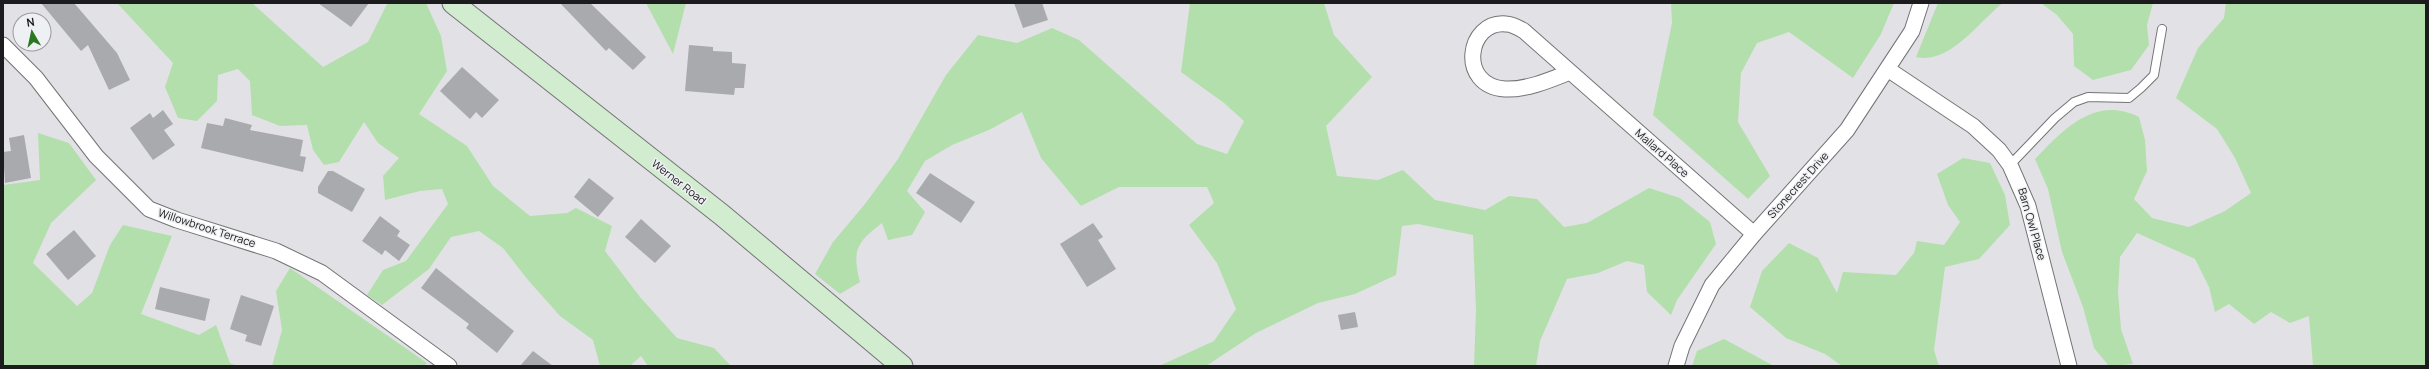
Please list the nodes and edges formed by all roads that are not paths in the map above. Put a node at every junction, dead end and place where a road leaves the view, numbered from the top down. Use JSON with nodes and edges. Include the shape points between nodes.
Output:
{"nodes":[{"id":1,"x":453,"y":3,"type":"edge"},
{"id":2,"x":1921,"y":3,"type":"edge"},
{"id":3,"x":2162,"y":29,"type":"dead end"},
{"id":4,"x":3,"y":44,"type":"edge"},
{"id":5,"x":1889,"y":70,"type":"junction"},
{"id":6,"x":1570,"y":72,"type":"junction"},
{"id":7,"x":2010,"y":165,"type":"junction"},
{"id":8,"x":1754,"y":234,"type":"junction"},
{"id":9,"x":450,"y":366,"type":"edge"},
{"id":10,"x":902,"y":366,"type":"edge"},
{"id":11,"x":1676,"y":366,"type":"edge"},
{"id":12,"x":2069,"y":366,"type":"edge"}],
"edges":[{"from":1,"to":10,"type":"street","name":"Werner Road","via":[[722,215]]},
{"from":2,"to":5,"type":"street","name":"Stonecrest Drive","via":[[1912,31]]},
{"from":3,"to":7,"type":"lane","via":[[2154,75],[2141,88],[2129,98],[2088,97],[2074,102],[2054,118]]},
{"from":4,"to":9,"type":"street","name":"Willowbrook Terrace","via":[[36,78],[96,156],[149,209],[300,261],[322,273]]},
{"from":5,"to":7,"type":"street","name":"Barn Owl Place","via":[[1973,126],[1999,150]]},
{"from":5,"to":8,"type":"street","name":"Stonecrest Drive","via":[[1847,130]]},
{"from":6,"to":6,"type":"street","name":"Mallard Place","via":[[1524,31],[1507,24],[1493,25],[1480,34],[1474,48],[1472,60],[1476,73],[1482,82],[1492,86],[1505,89],[1519,88]]},
{"from":6,"to":8,"type":"street","name":"Mallard Place"},
{"from":7,"to":12,"type":"street","name":"Barn Owl Place","via":[[2028,206]]},
{"from":8,"to":11,"type":"street","name":"Stonecrest Drive","via":[[1712,285],[1682,346]]}]}
